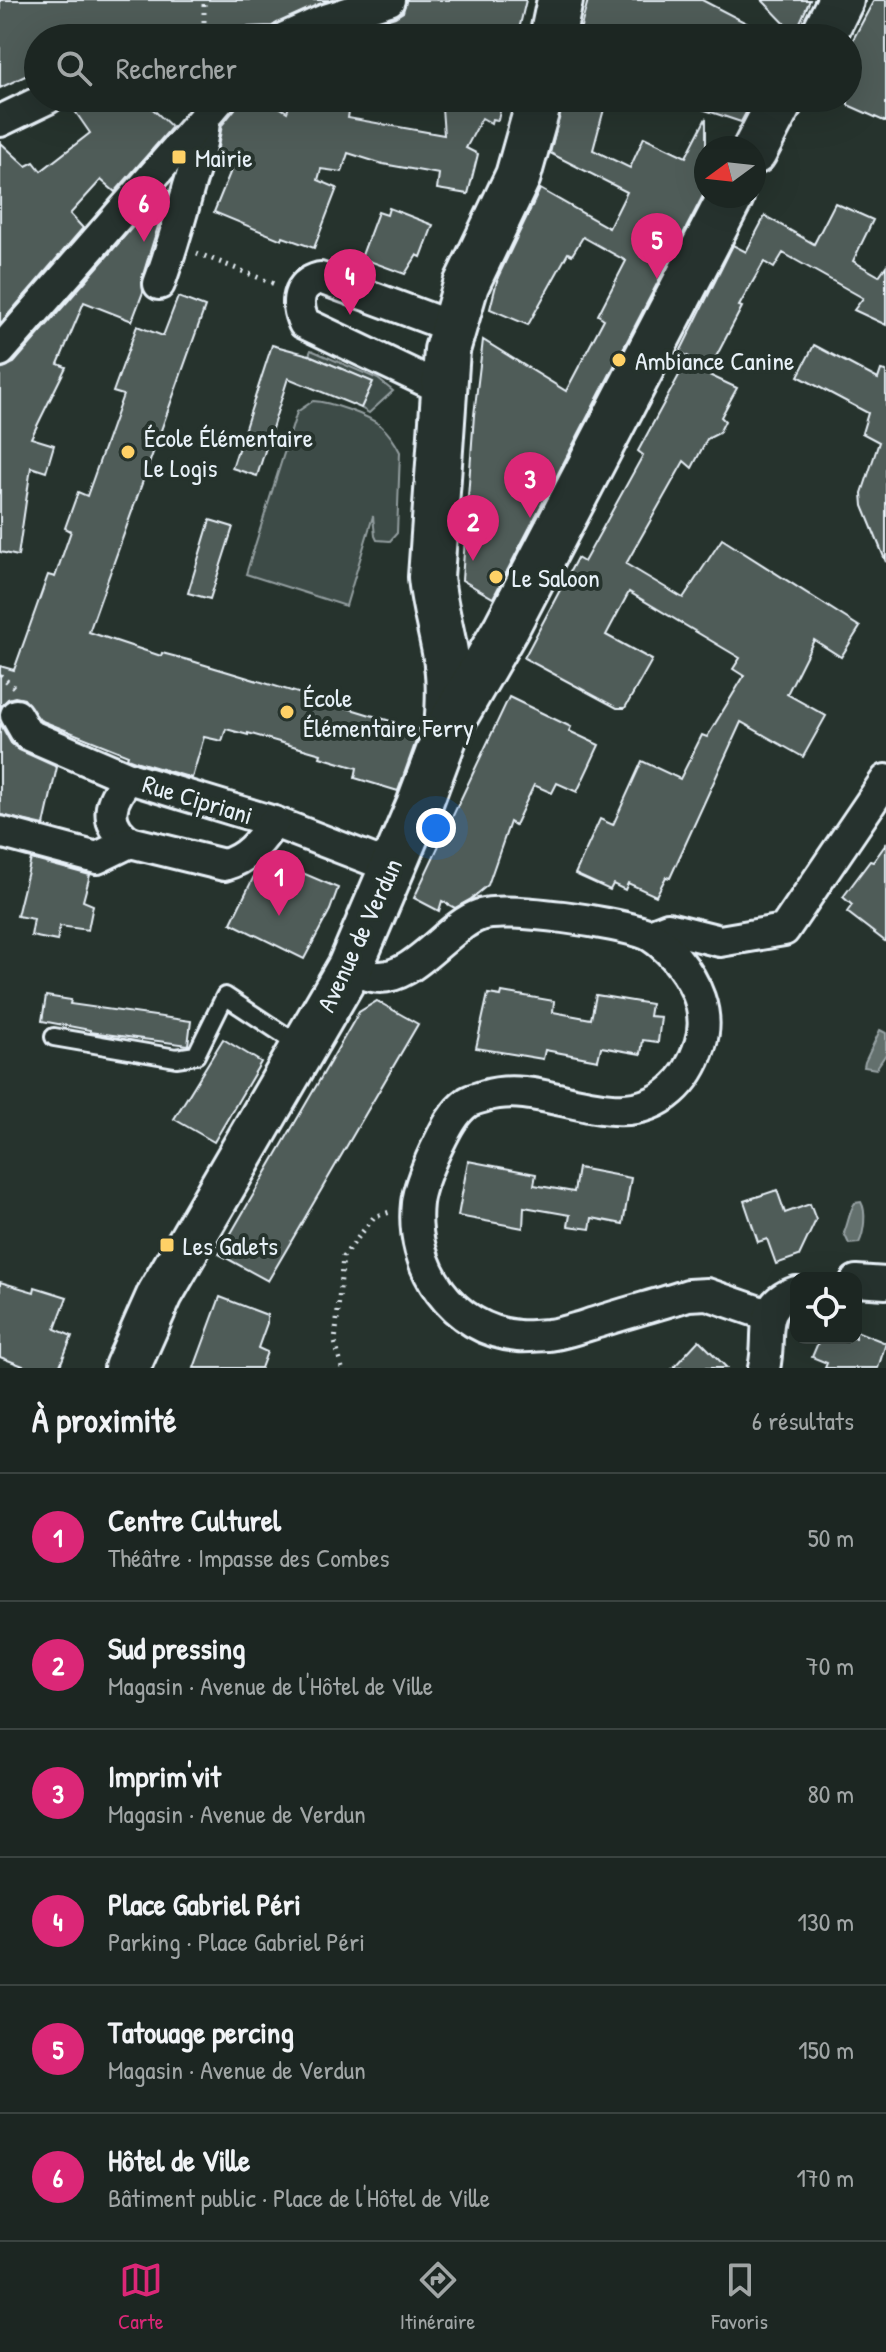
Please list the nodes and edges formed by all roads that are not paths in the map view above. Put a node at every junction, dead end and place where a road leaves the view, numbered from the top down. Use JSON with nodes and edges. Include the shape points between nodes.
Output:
{"nodes":[{"id":1,"x":389,"y":0,"type":"edge"},
{"id":2,"x":560,"y":0,"type":"edge"},
{"id":3,"x":841,"y":0,"type":"edge"},
{"id":4,"x":316,"y":24,"type":"edge"},
{"id":5,"x":555,"y":24,"type":"edge"},
{"id":6,"x":829,"y":24,"type":"edge"},
{"id":7,"x":24,"y":110,"type":"edge"},
{"id":8,"x":209,"y":112,"type":"edge"},
{"id":9,"x":212,"y":112,"type":"edge"},
{"id":10,"x":536,"y":112,"type":"edge"},
{"id":11,"x":775,"y":112,"type":"edge"},
{"id":12,"x":0,"y":121,"type":"edge"},
{"id":13,"x":762,"y":136,"type":"edge"},
{"id":14,"x":725,"y":208,"type":"edge"},
{"id":15,"x":159,"y":284,"type":"dead end"},
{"id":16,"x":452,"y":327,"type":"junction"},
{"id":17,"x":0,"y":351,"type":"edge"},
{"id":18,"x":443,"y":389,"type":"junction"},
{"id":19,"x":433,"y":601,"type":"junction"},
{"id":20,"x":506,"y":628,"type":"junction"},
{"id":21,"x":16,"y":715,"type":"dead end"},
{"id":22,"x":447,"y":730,"type":"junction"},
{"id":23,"x":129,"y":778,"type":"junction"},
{"id":24,"x":886,"y":780,"type":"edge"},
{"id":25,"x":274,"y":822,"type":"junction"},
{"id":26,"x":0,"y":832,"type":"edge"},
{"id":27,"x":130,"y":842,"type":"junction"},
{"id":28,"x":391,"y":867,"type":"junction"},
{"id":29,"x":650,"y":935,"type":"junction"},
{"id":30,"x":350,"y":967,"type":"junction"},
{"id":31,"x":54,"y":1037,"type":"dead end"},
{"id":32,"x":303,"y":1047,"type":"junction"},
{"id":33,"x":862,"y":1281,"type":"edge"},
{"id":34,"x":886,"y":1283,"type":"edge"},
{"id":35,"x":790,"y":1294,"type":"edge"},
{"id":36,"x":768,"y":1315,"type":"junction"},
{"id":37,"x":127,"y":1368,"type":"edge"},
{"id":38,"x":764,"y":1368,"type":"edge"}],
"edges":[{"from":1,"to":4,"type":"street"},
{"from":2,"to":5,"type":"main road"},
{"from":3,"to":6,"type":"main road"},
{"from":7,"to":12,"type":"street"},
{"from":8,"to":17,"type":"street"},
{"from":9,"to":15,"type":"street"},
{"from":10,"to":16,"type":"main road","via":[[518,176]]},
{"from":11,"to":13,"type":"main road"},
{"from":14,"to":20,"type":"main road","name":"Avenue de Verdun"},
{"from":16,"to":18,"type":"main road"},
{"from":16,"to":18,"type":"street","via":[[320,278],[309,281],[299,294],[304,323]]},
{"from":18,"to":19,"type":"main road"},
{"from":19,"to":20,"type":"main road","via":[[463,631]]},
{"from":19,"to":22,"type":"main road","via":[[447,663]]},
{"from":20,"to":22,"type":"main road","name":"Avenue de Verdun"},
{"from":21,"to":23,"type":"street","name":"Rue Cipriani","via":[[27,734]]},
{"from":22,"to":28,"type":"main road","name":"Avenue de Verdun"},
{"from":23,"to":25,"type":"street","name":"Rue Cipriani"},
{"from":23,"to":27,"type":"street","via":[[116,792],[111,815],[118,834]]},
{"from":24,"to":29,"type":"street","via":[[784,930],[720,941],[668,928]]},
{"from":25,"to":27,"type":"street","via":[[257,845],[224,865]]},
{"from":25,"to":28,"type":"street","name":"Rue Cipriani"},
{"from":26,"to":27,"type":"street","via":[[97,858]]},
{"from":28,"to":30,"type":"main road","name":"Avenue de Verdun"},
{"from":29,"to":30,"type":"street","via":[[505,910],[479,915],[408,968],[388,976],[374,977]]},
{"from":29,"to":36,"type":"street","via":[[694,981],[702,1007],[703,1038],[680,1083],[660,1101],[635,1109],[603,1109],[518,1093],[497,1092],[469,1101],[450,1122],[429,1162],[417,1202],[418,1248],[431,1281],[455,1309],[485,1328],[519,1337],[558,1334],[688,1295],[707,1294]]},
{"from":30,"to":32,"type":"main road","name":"Avenue de Verdun"},
{"from":31,"to":32,"type":"lane","via":[[176,1058],[196,1055],[225,996]]},
{"from":32,"to":37,"type":"main road","name":"Avenue de Verdun","via":[[160,1294]]},
{"from":33,"to":34,"type":"street"},
{"from":35,"to":36,"type":"street"},
{"from":36,"to":38,"type":"street"}]}
